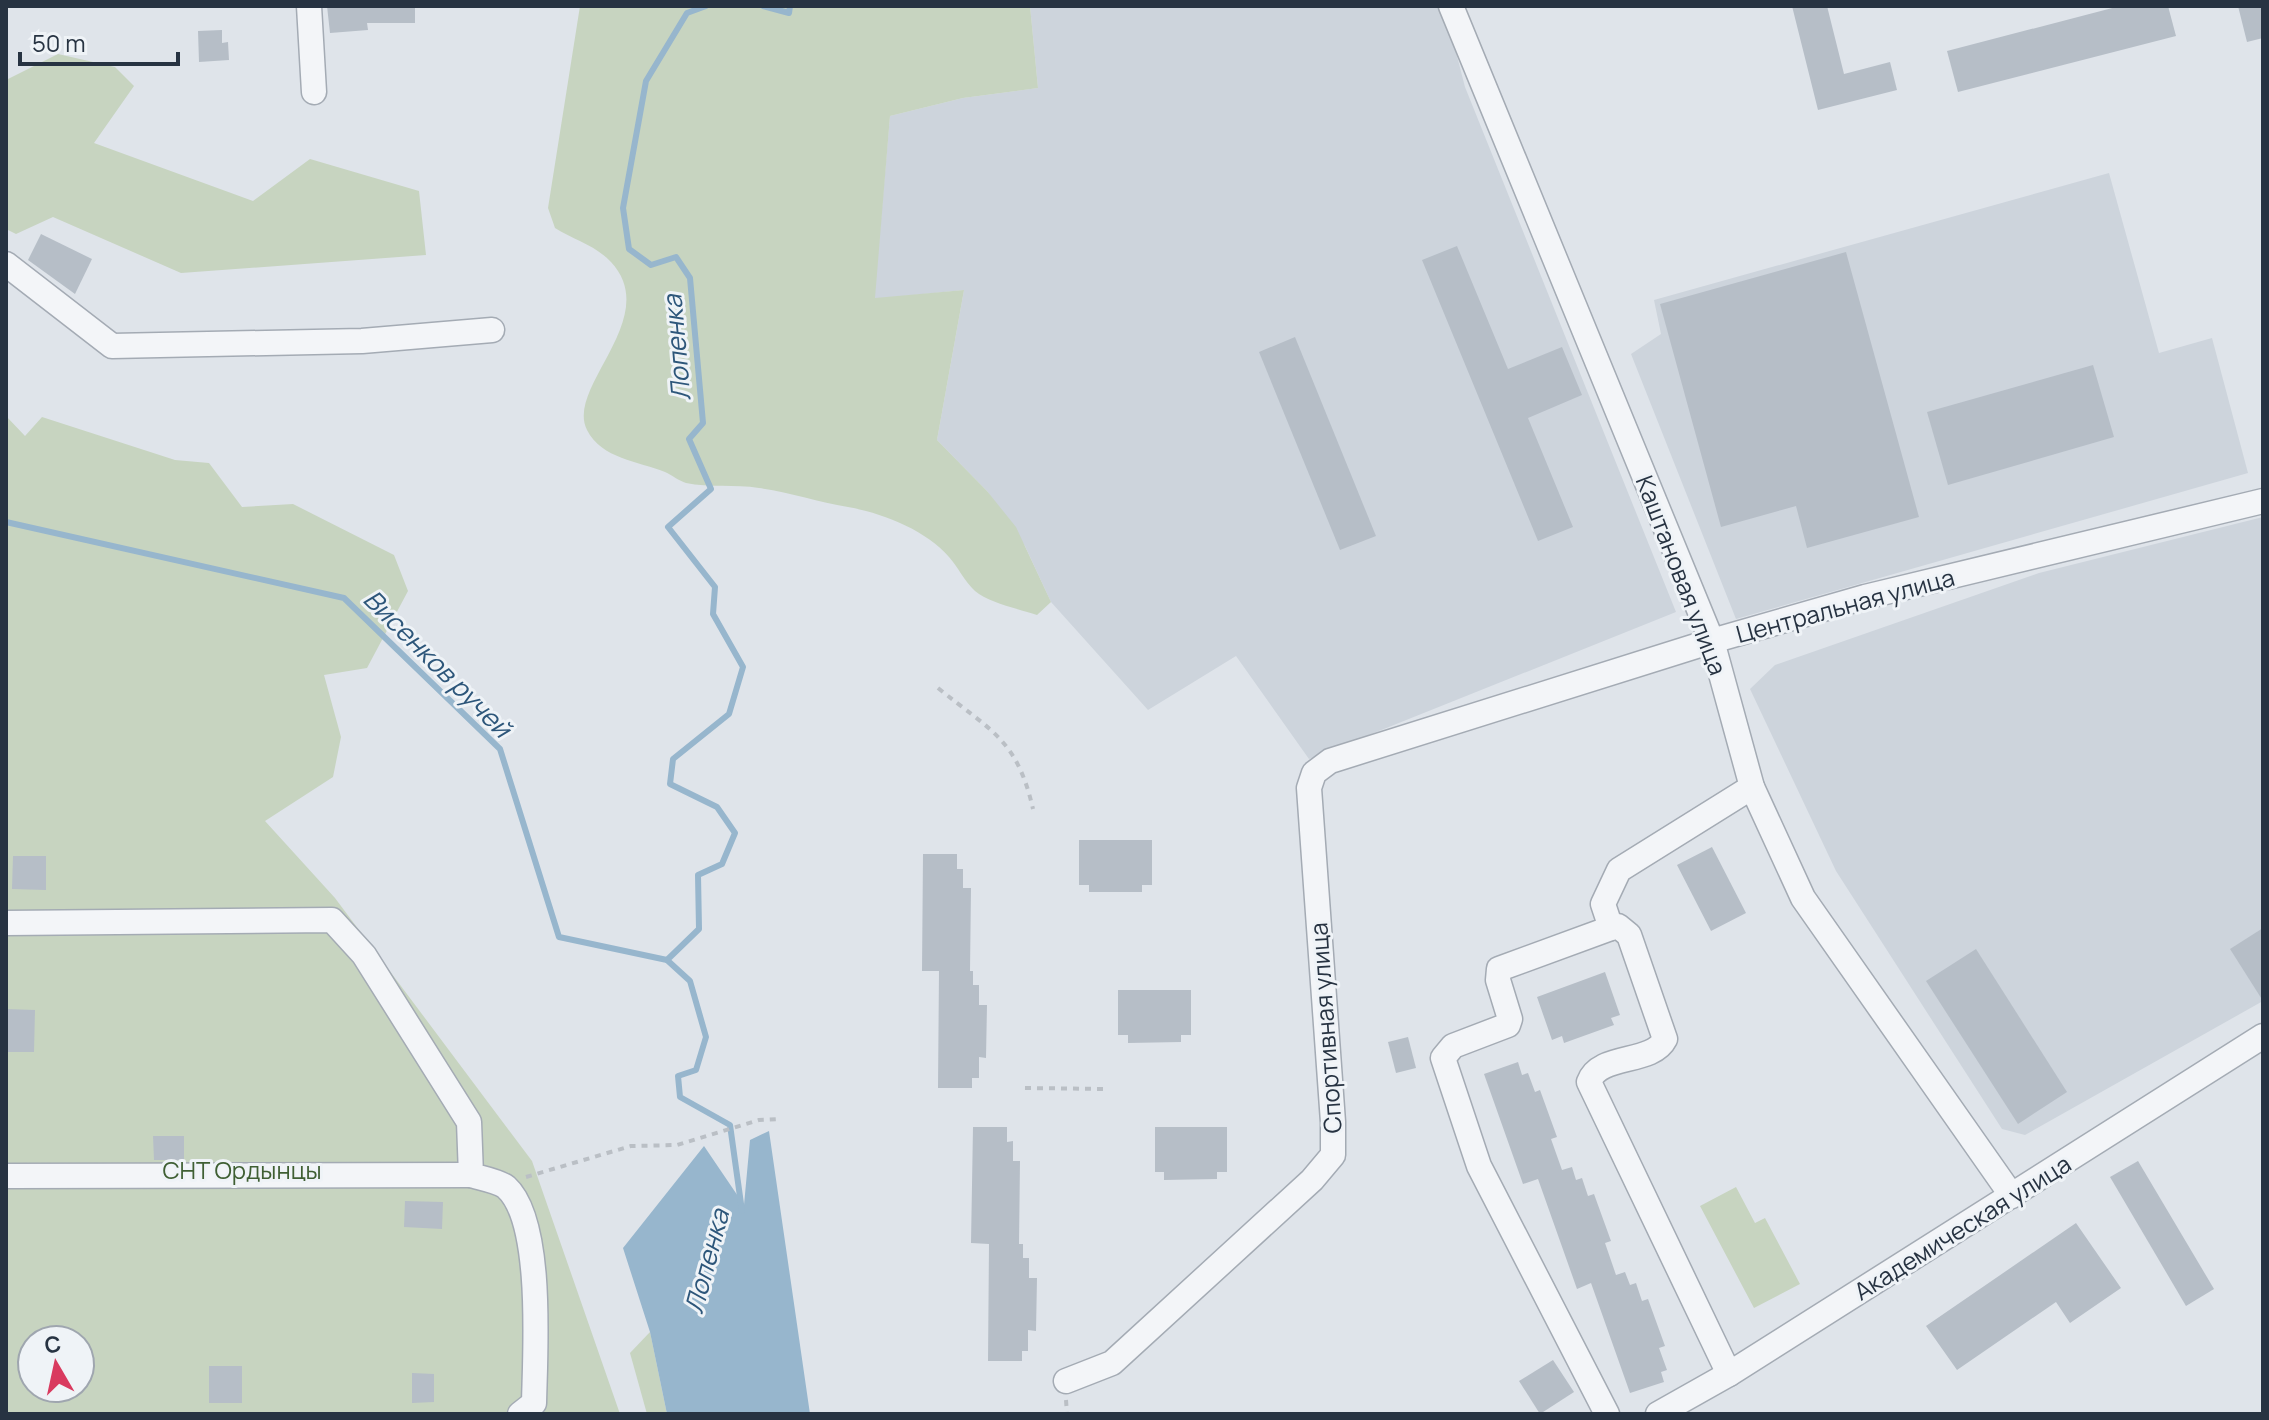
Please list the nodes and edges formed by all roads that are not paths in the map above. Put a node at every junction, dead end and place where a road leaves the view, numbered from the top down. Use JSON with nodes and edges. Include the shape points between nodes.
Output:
{"nodes":[{"id":1,"x":309,"y":6,"type":"edge"},
{"id":2,"x":1451,"y":6,"type":"edge"},
{"id":3,"x":314,"y":92,"type":"dead end"},
{"id":4,"x":6,"y":264,"type":"edge"},
{"id":5,"x":492,"y":330,"type":"dead end"},
{"id":6,"x":2263,"y":501,"type":"edge"},
{"id":7,"x":1712,"y":641,"type":"junction"},
{"id":8,"x":1752,"y":787,"type":"junction"},
{"id":9,"x":1309,"y":788,"type":"joint"},
{"id":10,"x":6,"y":923,"type":"edge"},
{"id":11,"x":1611,"y":928,"type":"junction"},
{"id":12,"x":2263,"y":1036,"type":"edge"},
{"id":13,"x":471,"y":1175,"type":"junction"},
{"id":14,"x":6,"y":1176,"type":"edge"},
{"id":15,"x":2012,"y":1196,"type":"junction"},
{"id":16,"x":1729,"y":1374,"type":"junction"},
{"id":17,"x":1066,"y":1381,"type":"dead end"},
{"id":18,"x":520,"y":1414,"type":"edge"},
{"id":19,"x":1607,"y":1414,"type":"edge"},
{"id":20,"x":1658,"y":1414,"type":"edge"}],
"edges":[{"from":1,"to":3,"type":"street"},
{"from":2,"to":7,"type":"street","name":"Каштановая улица"},
{"from":4,"to":5,"type":"street","via":[[112,346],[362,341]]},
{"from":6,"to":7,"type":"street","name":"Центральная улица","via":[[1865,597]]},
{"from":7,"to":8,"type":"street","name":"Каштановая улица"},
{"from":7,"to":9,"type":"street","name":"Центральная улица","via":[[1330,761],[1314,773]]},
{"from":8,"to":11,"type":"street","via":[[1619,870],[1603,904]]},
{"from":8,"to":15,"type":"street","name":"Каштановая улица","via":[[1803,898]]},
{"from":9,"to":17,"type":"street","name":"Спортивная улица","via":[[1333,1155],[1112,1363]]},
{"from":10,"to":13,"type":"street","via":[[332,920],[364,955],[469,1122]]},
{"from":11,"to":16,"type":"street","via":[[1618,926],[1629,935],[1665,1039],[1656,1049],[1600,1069],[1592,1075],[1591,1089]]},
{"from":11,"to":19,"type":"street","via":[[1499,969],[1508,1025],[1453,1046],[1443,1058],[1479,1166]]},
{"from":12,"to":15,"type":"street","name":"Академическая улица"},
{"from":13,"to":14,"type":"street"},
{"from":13,"to":18,"type":"street","via":[[506,1187],[514,1200],[536,1283],[534,1403]]},
{"from":15,"to":16,"type":"street","name":"Академическая улица"},
{"from":16,"to":20,"type":"street","name":"Академическая улица"}]}
